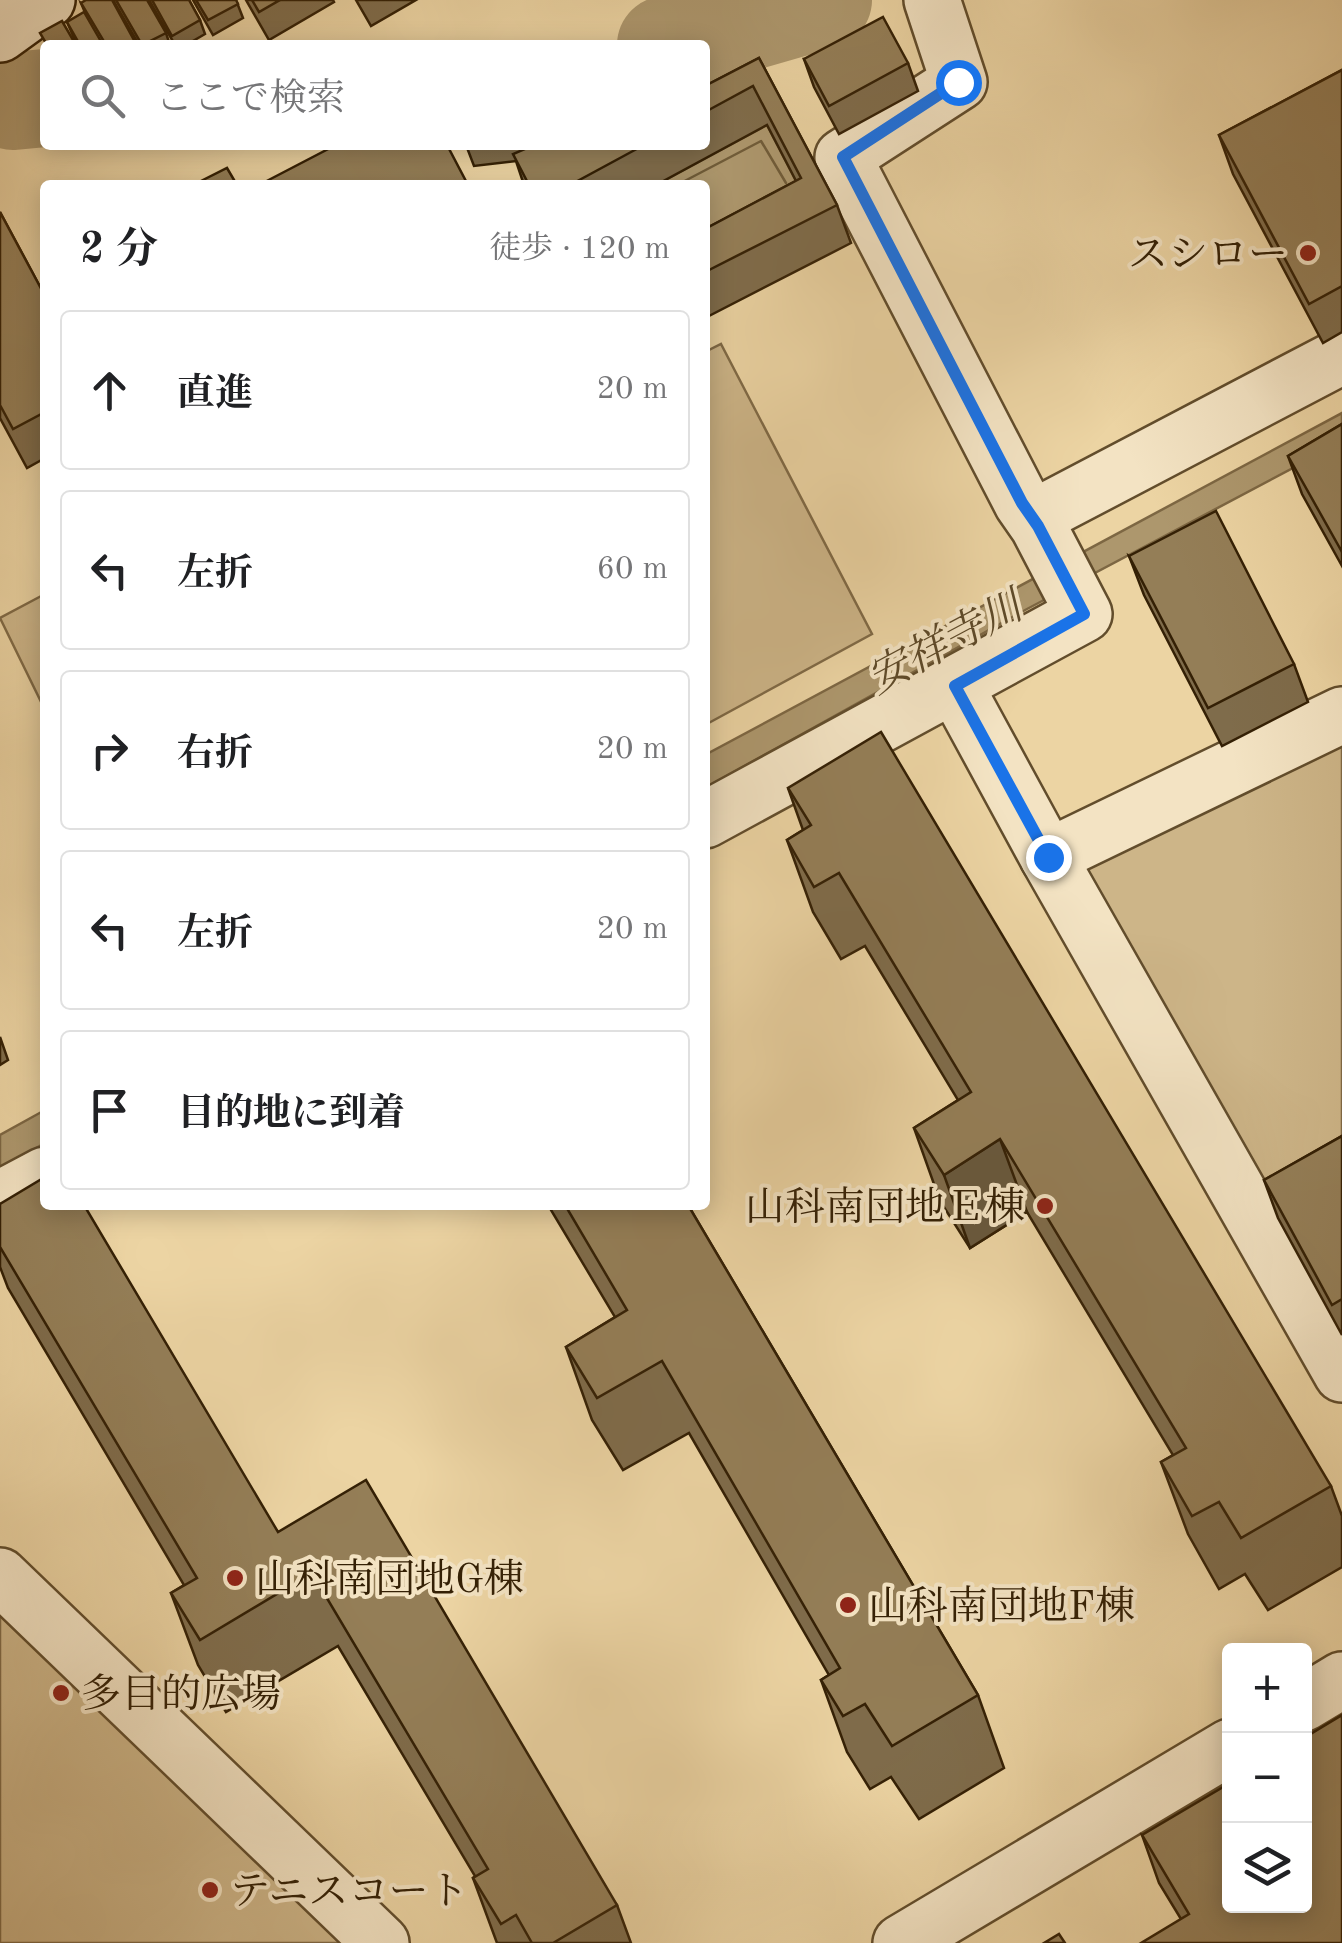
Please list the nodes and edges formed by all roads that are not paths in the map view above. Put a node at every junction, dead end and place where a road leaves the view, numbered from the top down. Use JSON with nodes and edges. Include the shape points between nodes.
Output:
{"nodes":[{"id":1,"x":47,"y":0,"type":"edge"},
{"id":2,"x":932,"y":0,"type":"edge"},
{"id":3,"x":0,"y":34,"type":"edge"},
{"id":4,"x":1342,"y":356,"type":"edge"},
{"id":5,"x":1035,"y":522,"type":"junction"},
{"id":6,"x":955,"y":686,"type":"junction"},
{"id":7,"x":1342,"y":715,"type":"edge"},
{"id":8,"x":710,"y":817,"type":"edge"},
{"id":9,"x":1048,"y":857,"type":"junction"},
{"id":10,"x":40,"y":1178,"type":"edge"},
{"id":11,"x":0,"y":1199,"type":"edge"},
{"id":12,"x":1342,"y":1374,"type":"edge"},
{"id":13,"x":0,"y":1576,"type":"edge"},
{"id":14,"x":1342,"y":1680,"type":"edge"},
{"id":15,"x":1312,"y":1698,"type":"edge"},
{"id":16,"x":1222,"y":1753,"type":"edge"},
{"id":17,"x":382,"y":1943,"type":"edge"},
{"id":18,"x":901,"y":1943,"type":"edge"}],
"edges":[{"from":1,"to":3,"type":"street"},
{"from":2,"to":5,"type":"street","via":[[958,82],[843,157]]},
{"from":4,"to":5,"type":"street"},
{"from":5,"to":6,"type":"street","via":[[1084,614]]},
{"from":6,"to":8,"type":"street"},
{"from":6,"to":9,"type":"street"},
{"from":7,"to":9,"type":"street"},
{"from":9,"to":12,"type":"street"},
{"from":10,"to":11,"type":"street"},
{"from":13,"to":17,"type":"street"},
{"from":14,"to":15,"type":"street"},
{"from":16,"to":18,"type":"street"}]}
